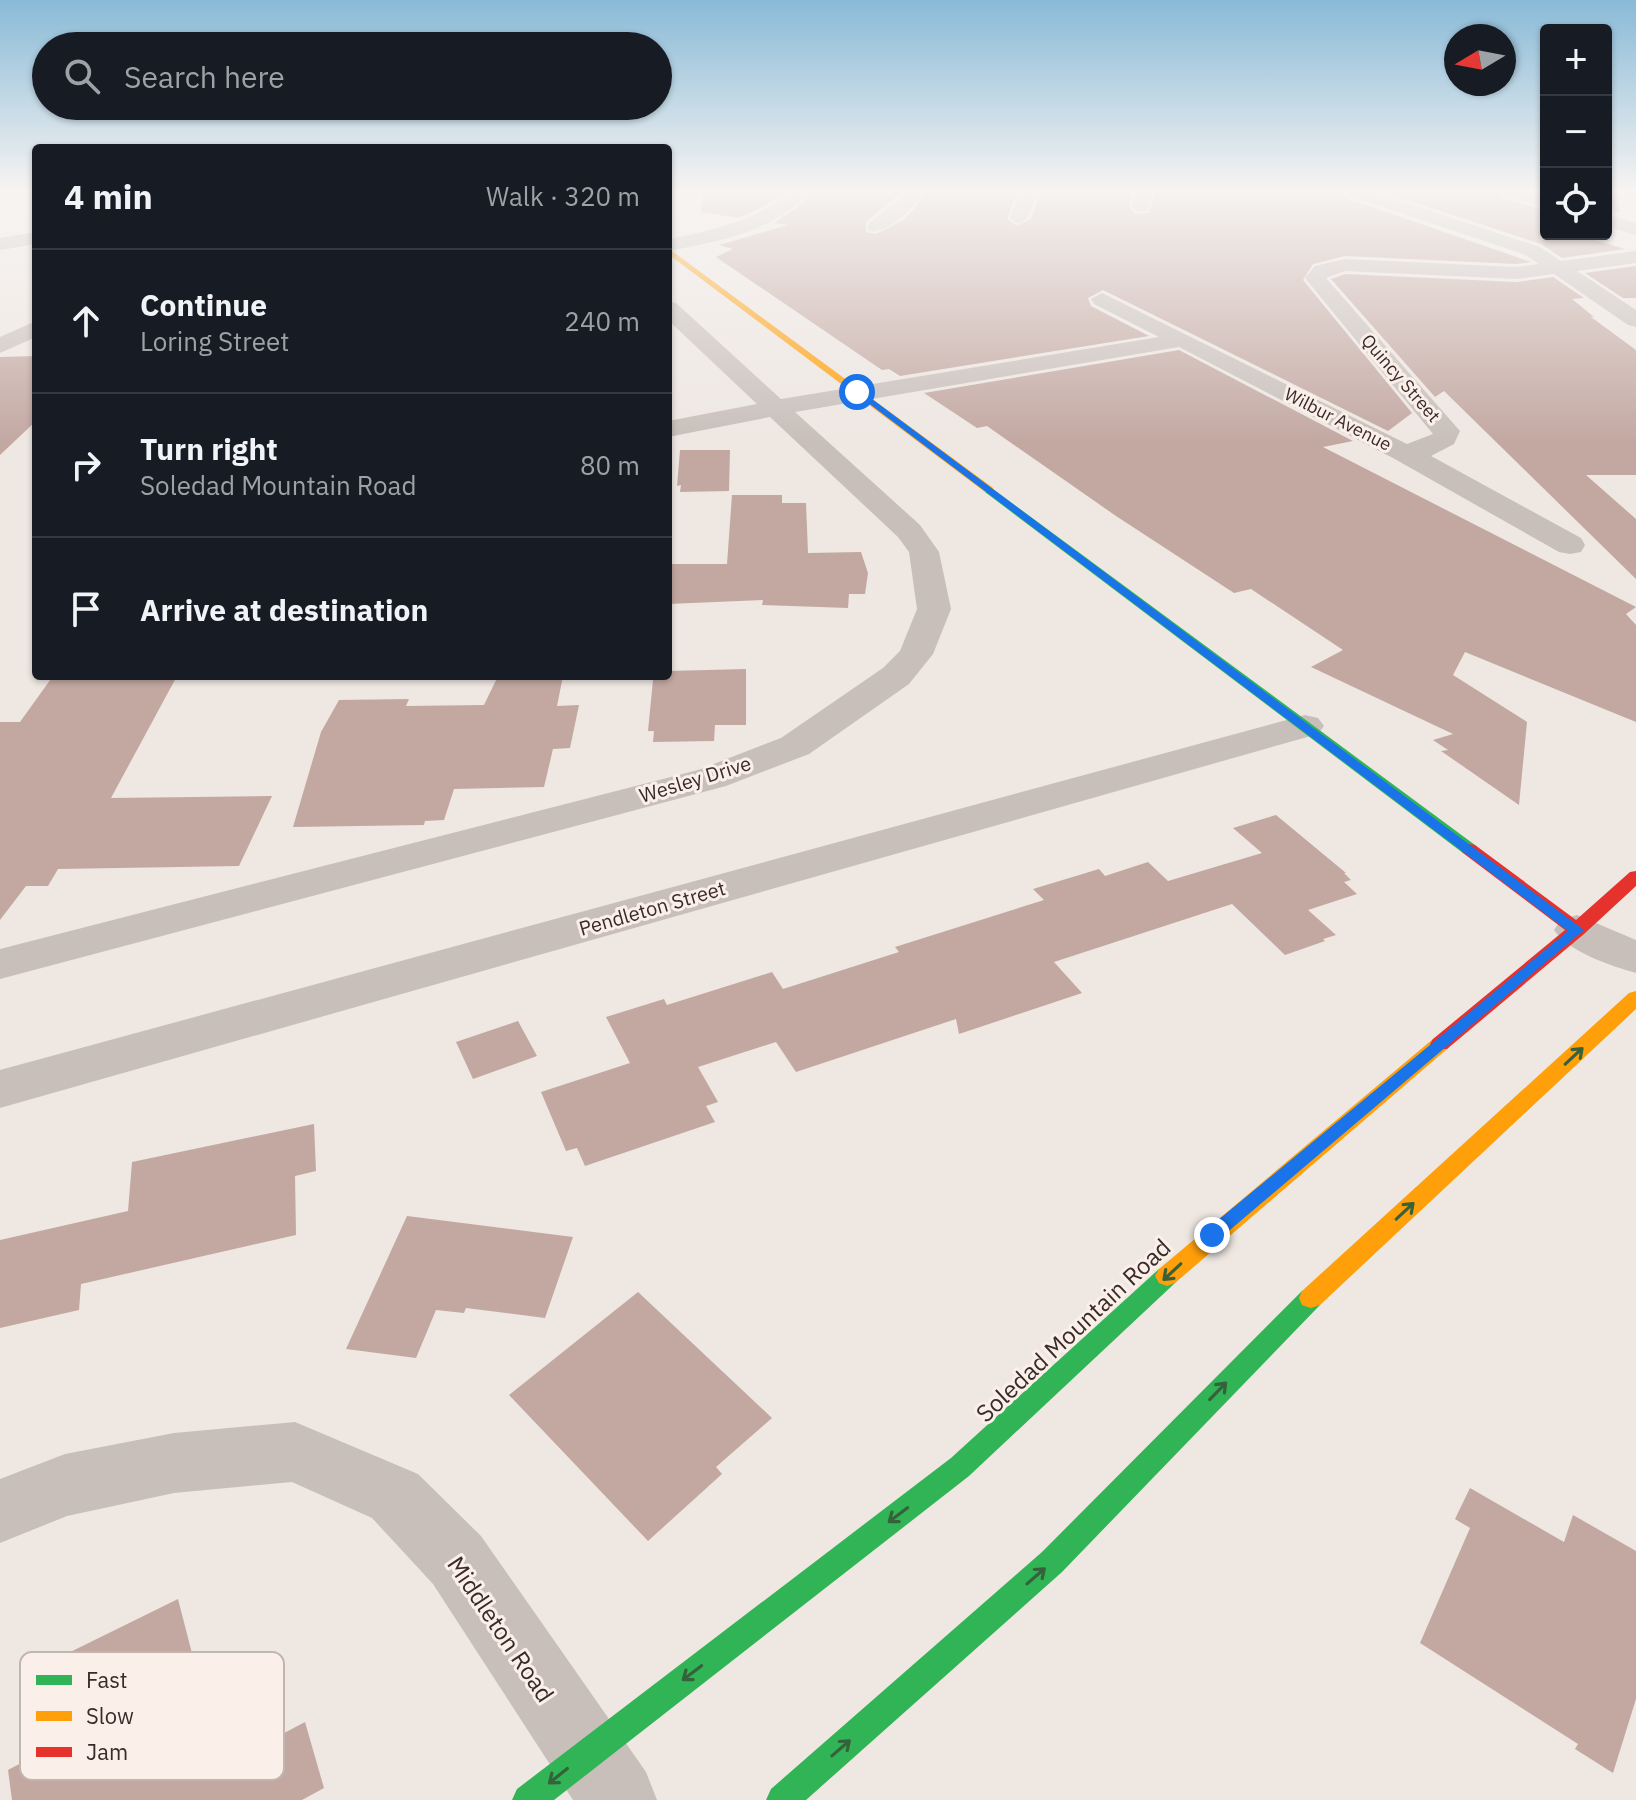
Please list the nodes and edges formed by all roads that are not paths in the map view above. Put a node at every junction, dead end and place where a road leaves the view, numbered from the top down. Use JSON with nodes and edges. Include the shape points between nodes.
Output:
{"nodes":[{"id":1,"x":703,"y":275,"type":"edge"},
{"id":2,"x":1318,"y":275,"type":"edge"},
{"id":3,"x":1570,"y":275,"type":"edge"},
{"id":4,"x":1102,"y":299,"type":"dead end"},
{"id":5,"x":672,"y":312,"type":"edge"},
{"id":6,"x":1636,"y":320,"type":"edge"},
{"id":7,"x":32,"y":330,"type":"edge"},
{"id":8,"x":1181,"y":340,"type":"junction"},
{"id":9,"x":0,"y":346,"type":"edge"},
{"id":10,"x":857,"y":392,"type":"junction"},
{"id":11,"x":776,"y":407,"type":"junction"},
{"id":12,"x":672,"y":428,"type":"edge"},
{"id":13,"x":1403,"y":452,"type":"junction"},
{"id":14,"x":1570,"y":545,"type":"dead end"},
{"id":15,"x":1305,"y":726,"type":"junction"},
{"id":16,"x":1636,"y":876,"type":"edge"},
{"id":17,"x":1577,"y":930,"type":"junction"},
{"id":18,"x":1636,"y":958,"type":"edge"},
{"id":19,"x":0,"y":964,"type":"edge"},
{"id":20,"x":1636,"y":998,"type":"edge"},
{"id":21,"x":0,"y":1089,"type":"edge"},
{"id":22,"x":0,"y":1511,"type":"edge"},
{"id":23,"x":603,"y":1776,"type":"edge"},
{"id":24,"x":528,"y":1800,"type":"edge"},
{"id":25,"x":782,"y":1800,"type":"edge"}],
"edges":[{"from":1,"to":10,"type":"street"},
{"from":2,"to":13,"type":"street","name":"Quincy Street","via":[[1447,431],[1445,438],[1420,451]]},
{"from":3,"to":6,"type":"street"},
{"from":4,"to":8,"type":"street","name":"Wilbur Avenue"},
{"from":5,"to":11,"type":"street","name":"Wesley Drive"},
{"from":7,"to":9,"type":"street"},
{"from":8,"to":10,"type":"street"},
{"from":8,"to":13,"type":"street","name":"Wilbur Avenue"},
{"from":10,"to":11,"type":"street"},
{"from":10,"to":15,"type":"street"},
{"from":11,"to":12,"type":"street"},
{"from":11,"to":19,"type":"street","name":"Wesley Drive","via":[[909,531],[924,552],[934,609],[916,654],[896,676],[795,746],[712,778]]},
{"from":13,"to":14,"type":"street","name":"Wilbur Avenue"},
{"from":15,"to":17,"type":"street"},
{"from":15,"to":21,"type":"street","name":"Pendleton Street"},
{"from":16,"to":17,"type":"street","name":"Soledad Mountain Road"},
{"from":17,"to":18,"type":"street"},
{"from":17,"to":23,"type":"street","name":"Soledad Mountain Road","one_way":true,"via":[[1212,1235],[960,1467]]},
{"from":25,"to":20,"type":"street","one_way":true,"via":[[1052,1562],[1304,1304]]},
{"from":22,"to":23,"type":"street","name":"Middleton Road","via":[[65,1485],[174,1463],[295,1452],[395,1496],[457,1560]]},
{"from":23,"to":24,"type":"street","name":"Soledad Mountain Road","one_way":true}]}
